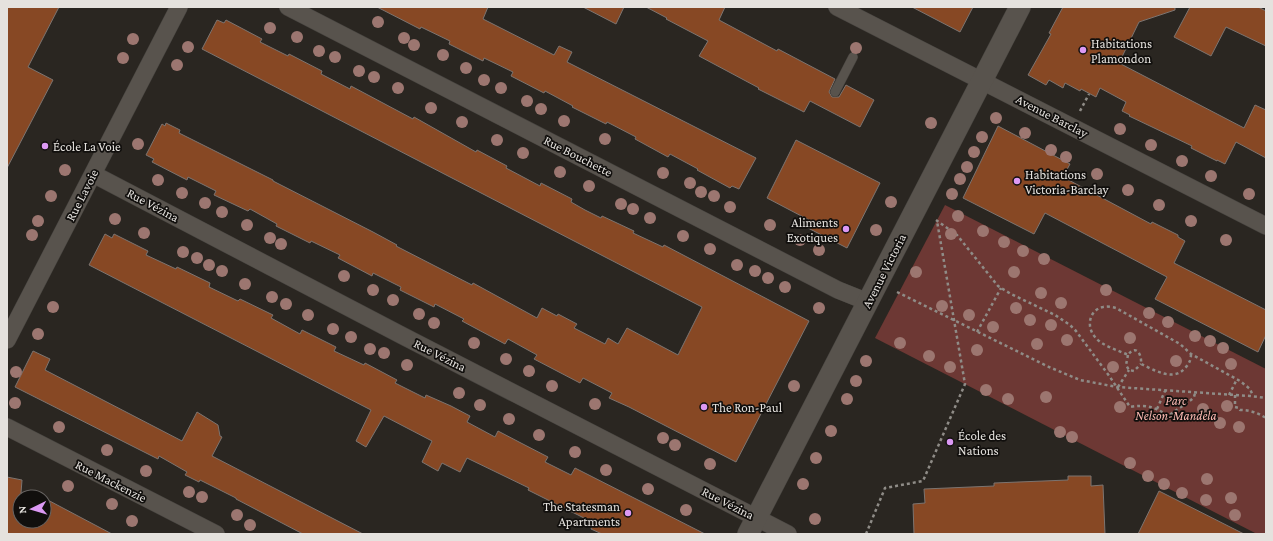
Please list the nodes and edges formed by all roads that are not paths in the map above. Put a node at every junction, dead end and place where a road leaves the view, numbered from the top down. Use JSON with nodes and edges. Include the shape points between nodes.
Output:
{"nodes":[{"id":1,"x":179,"y":7,"type":"edge"},
{"id":2,"x":288,"y":7,"type":"edge"},
{"id":3,"x":837,"y":7,"type":"edge"},
{"id":4,"x":1020,"y":7,"type":"edge"},
{"id":5,"x":853,"y":57,"type":"dead end"},
{"id":6,"x":982,"y":81,"type":"junction"},
{"id":7,"x":835,"y":92,"type":"dead end"},
{"id":8,"x":93,"y":174,"type":"junction"},
{"id":9,"x":1266,"y":226,"type":"edge"},
{"id":10,"x":868,"y":302,"type":"junction"},
{"id":11,"x":7,"y":340,"type":"edge"},
{"id":12,"x":7,"y":427,"type":"edge"},
{"id":13,"x":752,"y":526,"type":"edge"},
{"id":14,"x":216,"y":534,"type":"edge"},
{"id":15,"x":788,"y":534,"type":"edge"}],
"edges":[{"from":1,"to":8,"type":"street","name":"Rue Lavoie"},
{"from":2,"to":10,"type":"street","name":"Rue Bouchette","via":[[838,290]]},
{"from":3,"to":6,"type":"street","name":"Avenue Barclay"},
{"from":4,"to":6,"type":"street","name":"Avenue Victoria"},
{"from":5,"to":7,"type":"lane"},
{"from":6,"to":9,"type":"street","name":"Avenue Barclay"},
{"from":6,"to":10,"type":"street","name":"Avenue Victoria"},
{"from":8,"to":11,"type":"street","name":"Rue Lavoie"},
{"from":8,"to":13,"type":"street","name":"Rue Vézina","via":[[403,336]]},
{"from":10,"to":13,"type":"street","name":"Avenue Victoria"},
{"from":12,"to":14,"type":"street","name":"Rue Mackenzie"},
{"from":13,"to":15,"type":"street","name":"Rue Vézina"}]}
